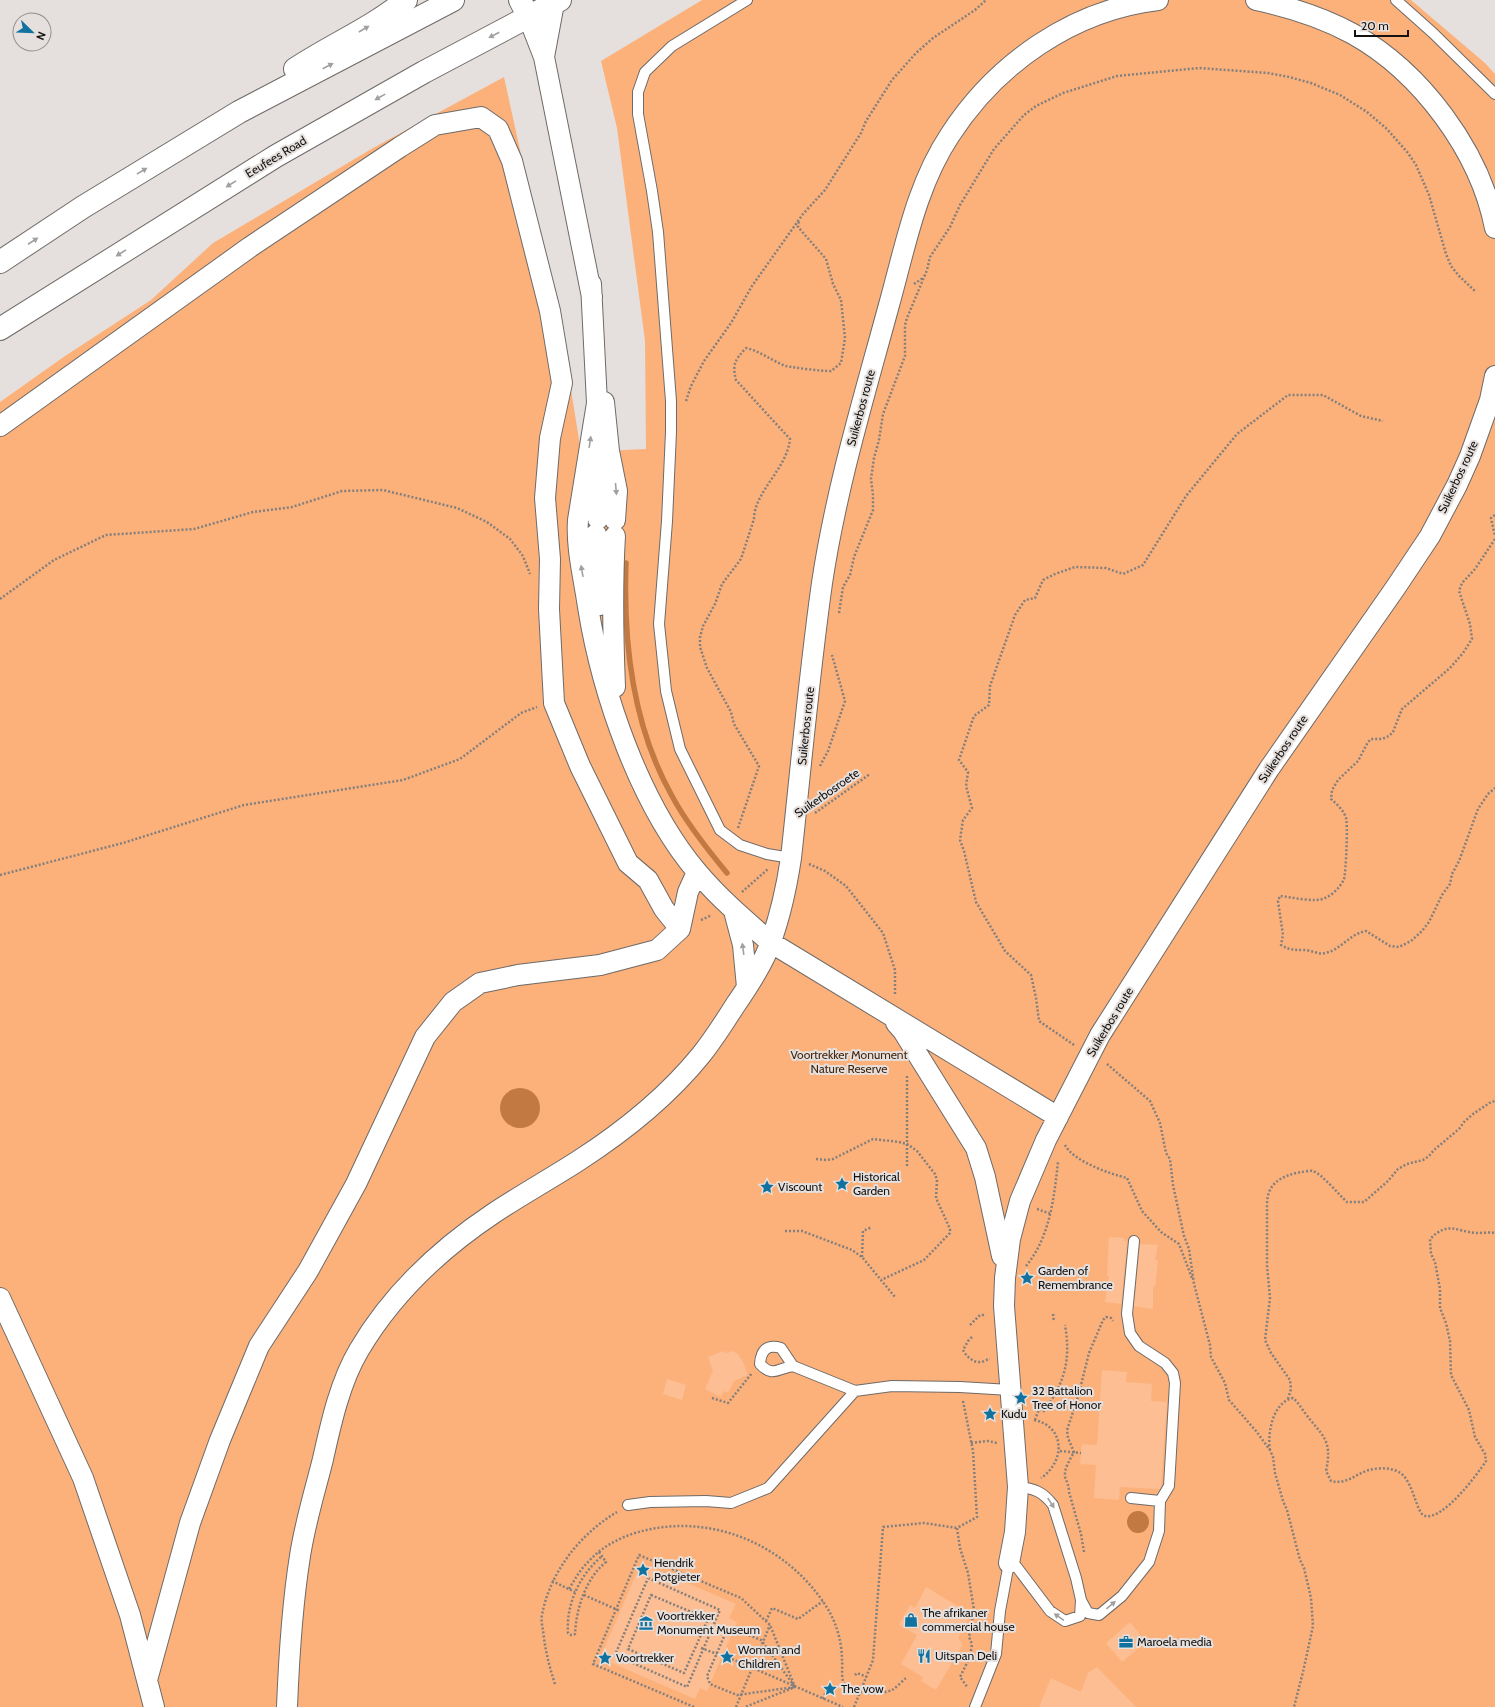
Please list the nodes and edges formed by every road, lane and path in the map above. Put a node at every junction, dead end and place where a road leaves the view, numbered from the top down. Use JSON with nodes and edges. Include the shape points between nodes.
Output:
{"nodes":[{"id":1,"x":406,"y":0,"type":"edge"},
{"id":2,"x":453,"y":0,"type":"edge"},
{"id":3,"x":747,"y":0,"type":"edge"},
{"id":4,"x":986,"y":0,"type":"edge"},
{"id":5,"x":1158,"y":0,"type":"edge"},
{"id":6,"x":1256,"y":0,"type":"edge"},
{"id":7,"x":1396,"y":0,"type":"edge"},
{"id":8,"x":556,"y":1,"type":"edge"},
{"id":9,"x":524,"y":8,"type":"edge"},
{"id":10,"x":544,"y":57,"type":"junction"},
{"id":11,"x":1495,"y":94,"type":"edge"},
{"id":12,"x":239,"y":112,"type":"junction"},
{"id":13,"x":799,"y":220,"type":"junction"},
{"id":14,"x":1495,"y":228,"type":"edge"},
{"id":15,"x":0,"y":262,"type":"edge"},
{"id":16,"x":591,"y":284,"type":"junction"},
{"id":17,"x":1475,"y":291,"type":"dead end"},
{"id":18,"x":0,"y":329,"type":"edge"},
{"id":19,"x":1495,"y":376,"type":"edge"},
{"id":20,"x":1383,"y":421,"type":"dead end"},
{"id":21,"x":0,"y":426,"type":"edge"},
{"id":22,"x":671,"y":432,"type":"junction"},
{"id":23,"x":1495,"y":515,"type":"edge"},
{"id":24,"x":1495,"y":538,"type":"edge"},
{"id":25,"x":532,"y":579,"type":"dead end"},
{"id":26,"x":0,"y":599,"type":"edge"},
{"id":27,"x":838,"y":616,"type":"dead end"},
{"id":28,"x":831,"y":650,"type":"dead end"},
{"id":29,"x":554,"y":703,"type":"junction"},
{"id":30,"x":617,"y":717,"type":"junction"},
{"id":31,"x":819,"y":773,"type":"dead end"},
{"id":32,"x":870,"y":774,"type":"dead end"},
{"id":33,"x":1495,"y":788,"type":"edge"},
{"id":34,"x":815,"y":807,"type":"dead end"},
{"id":35,"x":734,"y":840,"type":"junction"},
{"id":36,"x":793,"y":859,"type":"junction"},
{"id":37,"x":697,"y":872,"type":"junction"},
{"id":38,"x":0,"y":875,"type":"edge"},
{"id":39,"x":737,"y":902,"type":"junction"},
{"id":40,"x":680,"y":929,"type":"junction"},
{"id":41,"x":770,"y":942,"type":"junction"},
{"id":42,"x":747,"y":987,"type":"junction"},
{"id":43,"x":888,"y":1006,"type":"junction"},
{"id":44,"x":1077,"y":1047,"type":"dead end"},
{"id":45,"x":1105,"y":1063,"type":"dead end"},
{"id":46,"x":907,"y":1069,"type":"dead end"},
{"id":47,"x":1495,"y":1101,"type":"edge"},
{"id":48,"x":1058,"y":1117,"type":"junction"},
{"id":49,"x":1046,"y":1140,"type":"junction"},
{"id":50,"x":907,"y":1144,"type":"junction"},
{"id":51,"x":816,"y":1159,"type":"dead end"},
{"id":52,"x":907,"y":1166,"type":"dead end"},
{"id":53,"x":872,"y":1227,"type":"dead end"},
{"id":54,"x":785,"y":1230,"type":"dead end"},
{"id":55,"x":1495,"y":1233,"type":"edge"},
{"id":56,"x":1134,"y":1240,"type":"dead end"},
{"id":57,"x":862,"y":1257,"type":"junction"},
{"id":58,"x":1024,"y":1268,"type":"dead end"},
{"id":59,"x":1005,"y":1278,"type":"junction"},
{"id":60,"x":881,"y":1280,"type":"junction"},
{"id":61,"x":1194,"y":1284,"type":"junction"},
{"id":62,"x":895,"y":1297,"type":"dead end"},
{"id":63,"x":0,"y":1298,"type":"edge"},
{"id":64,"x":1052,"y":1314,"type":"dead end"},
{"id":65,"x":980,"y":1315,"type":"dead end"},
{"id":66,"x":1054,"y":1322,"type":"dead end"},
{"id":67,"x":1116,"y":1324,"type":"dead end"},
{"id":68,"x":970,"y":1325,"type":"dead end"},
{"id":69,"x":1065,"y":1325,"type":"dead end"},
{"id":70,"x":972,"y":1337,"type":"dead end"},
{"id":71,"x":986,"y":1359,"type":"dead end"},
{"id":72,"x":793,"y":1366,"type":"junction"},
{"id":73,"x":763,"y":1368,"type":"junction"},
{"id":74,"x":960,"y":1387,"type":"junction"},
{"id":75,"x":1010,"y":1390,"type":"junction"},
{"id":76,"x":855,"y":1391,"type":"junction"},
{"id":77,"x":712,"y":1398,"type":"dead end"},
{"id":78,"x":1288,"y":1399,"type":"junction"},
{"id":79,"x":1029,"y":1420,"type":"dead end"},
{"id":80,"x":1035,"y":1420,"type":"junction"},
{"id":81,"x":971,"y":1443,"type":"junction"},
{"id":82,"x":999,"y":1444,"type":"dead end"},
{"id":83,"x":1270,"y":1450,"type":"junction"},
{"id":84,"x":1060,"y":1451,"type":"junction"},
{"id":85,"x":1074,"y":1452,"type":"junction"},
{"id":86,"x":1081,"y":1453,"type":"dead end"},
{"id":87,"x":1037,"y":1479,"type":"dead end"},
{"id":88,"x":1018,"y":1487,"type":"junction"},
{"id":89,"x":1131,"y":1498,"type":"dead end"},
{"id":90,"x":1160,"y":1501,"type":"junction"},
{"id":91,"x":628,"y":1506,"type":"joint"},
{"id":92,"x":957,"y":1528,"type":"junction"},
{"id":93,"x":599,"y":1552,"type":"junction"},
{"id":94,"x":602,"y":1556,"type":"junction"},
{"id":95,"x":1085,"y":1559,"type":"dead end"},
{"id":96,"x":1009,"y":1563,"type":"junction"},
{"id":97,"x":552,"y":1581,"type":"junction"},
{"id":98,"x":569,"y":1589,"type":"junction"},
{"id":99,"x":575,"y":1592,"type":"junction"},
{"id":100,"x":584,"y":1595,"type":"junction"},
{"id":101,"x":1081,"y":1600,"type":"junction"},
{"id":102,"x":822,"y":1601,"type":"junction"},
{"id":103,"x":616,"y":1609,"type":"junction"},
{"id":104,"x":620,"y":1611,"type":"dead end"},
{"id":105,"x":708,"y":1619,"type":"joint"},
{"id":106,"x":766,"y":1621,"type":"junction"},
{"id":107,"x":770,"y":1625,"type":"junction"},
{"id":108,"x":763,"y":1642,"type":"junction"},
{"id":109,"x":702,"y":1648,"type":"junction"},
{"id":110,"x":717,"y":1654,"type":"junction"},
{"id":111,"x":732,"y":1659,"type":"dead end"},
{"id":112,"x":752,"y":1668,"type":"junction"},
{"id":113,"x":855,"y":1675,"type":"dead end"},
{"id":114,"x":867,"y":1677,"type":"junction"},
{"id":115,"x":906,"y":1678,"type":"dead end"},
{"id":116,"x":147,"y":1680,"type":"junction"},
{"id":117,"x":555,"y":1684,"type":"dead end"},
{"id":118,"x":795,"y":1687,"type":"junction"},
{"id":119,"x":827,"y":1689,"type":"dead end"},
{"id":120,"x":860,"y":1693,"type":"junction"},
{"id":121,"x":741,"y":1695,"type":"junction"},
{"id":122,"x":822,"y":1699,"type":"junction"},
{"id":123,"x":977,"y":1704,"type":"edge"},
{"id":124,"x":154,"y":1707,"type":"edge"},
{"id":125,"x":287,"y":1707,"type":"edge"},
{"id":126,"x":694,"y":1707,"type":"edge"},
{"id":127,"x":736,"y":1707,"type":"edge"},
{"id":128,"x":745,"y":1707,"type":"edge"},
{"id":129,"x":843,"y":1707,"type":"edge"},
{"id":130,"x":854,"y":1707,"type":"edge"},
{"id":131,"x":1294,"y":1707,"type":"edge"}],
"edges":[{"from":12,"to":1,"type":"main road","one_way":true,"via":[[273,83],[390,13]]},
{"from":12,"to":2,"type":"main road","one_way":true},
{"from":3,"to":22,"type":"lane","via":[[672,46],[645,72],[638,92],[638,114],[658,232]]},
{"from":4,"to":13,"type":"path","via":[[933,38],[901,68],[825,190]]},
{"from":5,"to":36,"type":"street","name":"Suikerbos route","via":[[1132,4],[1064,29],[1019,58],[999,75],[948,137],[921,192],[837,502],[822,582]]},
{"from":6,"to":14,"type":"street","via":[[1305,12],[1347,31],[1378,50],[1411,79],[1458,138],[1484,189]]},
{"from":7,"to":11,"type":"lane"},
{"from":8,"to":9,"type":"main road","name":"Eeufees Road"},
{"from":8,"to":10,"type":"street"},
{"from":9,"to":10,"type":"street"},
{"from":9,"to":18,"type":"main road","name":"Eeufees Road","one_way":true,"via":[[424,72],[276,156]]},
{"from":10,"to":16,"type":"street"},
{"from":15,"to":12,"type":"main road","one_way":true,"via":[[83,207]]},
{"from":13,"to":22,"type":"path","via":[[752,286],[731,323],[704,361]]},
{"from":13,"to":35,"type":"path","via":[[798,228],[826,259],[840,300],[844,338],[841,363],[830,371],[788,366],[746,348],[734,364],[736,380],[790,439],[789,450],[757,502],[741,559],[722,584],[700,637],[700,647],[707,668],[731,712],[734,724],[759,766]]},
{"from":16,"to":30,"type":"street","one_way":true,"via":[[609,451],[617,491],[606,527],[612,576]]},
{"from":30,"to":16,"type":"street","one_way":true,"via":[[594,644],[577,538],[597,403]]},
{"from":17,"to":27,"type":"path","via":[[1451,266],[1429,195],[1408,153],[1387,129],[1367,112],[1340,95],[1289,77],[1199,68],[1117,76],[1078,87],[1046,100],[1024,115],[994,149],[930,258],[906,318],[905,356],[883,414],[880,440],[874,458],[871,479],[873,510],[854,556],[850,575],[843,587]]},
{"from":19,"to":48,"type":"street","name":"Suikerbos route","via":[[1490,400],[1470,456],[1430,536],[1270,769],[1191,890],[1100,1035]]},
{"from":20,"to":44,"type":"path","via":[[1361,416],[1323,395],[1288,395],[1237,434],[1186,496],[1143,565],[1124,574],[1106,568],[1075,568],[1055,574],[1043,580],[1035,598],[1025,600],[1016,615],[990,686],[989,705],[974,716],[959,760],[968,772],[966,786],[972,808],[963,820],[960,840],[976,902],[1005,950],[1031,975],[1039,1021]]},
{"from":21,"to":29,"type":"street","via":[[250,247],[400,147],[435,125],[481,117],[498,128],[512,161],[550,311],[562,383],[550,438],[545,498],[550,559]]},
{"from":22,"to":35,"type":"lane","via":[[659,624],[666,691],[680,749],[720,830]]},
{"from":23,"to":24,"type":"path","via":[[1491,518]]},
{"from":24,"to":33,"type":"path","via":[[1475,569],[1462,583],[1459,591],[1472,639],[1450,668],[1402,709],[1393,732],[1382,739],[1371,739],[1358,761],[1338,780],[1332,790],[1331,799],[1346,817],[1348,825],[1344,880],[1325,899],[1280,896],[1278,901],[1283,935],[1280,945],[1293,951],[1325,953],[1359,932],[1366,931],[1390,946],[1399,947],[1411,941],[1429,922],[1436,910],[1450,884],[1478,810]]},
{"from":25,"to":26,"type":"path","via":[[523,556],[510,539],[486,522],[457,508],[383,490],[342,491],[292,507],[253,512],[194,529],[106,535],[54,560]]},
{"from":28,"to":31,"type":"path","via":[[845,701]]},
{"from":29,"to":38,"type":"path","via":[[521,713],[460,759],[403,780],[244,805],[122,843]]},
{"from":29,"to":40,"type":"street","via":[[580,766],[628,863],[648,880],[664,909]]},
{"from":30,"to":37,"type":"street","via":[[630,757],[654,808]]},
{"from":32,"to":34,"type":"path","name":"Suikerbosroete","via":[[813,814]]},
{"from":35,"to":36,"type":"lane","via":[[740,845],[767,854]]},
{"from":36,"to":39,"type":"path"},
{"from":36,"to":41,"type":"street","name":"Suikerbos route"},
{"from":36,"to":43,"type":"path","via":[[825,872],[846,886],[883,933],[895,970]]},
{"from":37,"to":39,"type":"street"},
{"from":37,"to":40,"type":"street","via":[[688,892]]},
{"from":39,"to":41,"type":"street"},
{"from":42,"to":39,"type":"street","one_way":true},
{"from":40,"to":116,"type":"street","via":[[657,950],[600,965],[518,975],[480,983],[452,1002],[425,1038],[356,1184],[308,1271],[259,1346],[220,1440],[190,1523]]},
{"from":41,"to":42,"type":"street","name":"Suikerbos route"},
{"from":41,"to":43,"type":"street"},
{"from":42,"to":125,"type":"street","name":"Suikerbos route","via":[[700,1056],[660,1098],[622,1130],[492,1215],[447,1248],[408,1284],[358,1351],[342,1390],[329,1435],[300,1553],[294,1600]]},
{"from":43,"to":48,"type":"street"},
{"from":43,"to":59,"type":"street","via":[[976,1148],[994,1213]]},
{"from":45,"to":61,"type":"path","via":[[1150,1101],[1160,1123],[1166,1153],[1170,1159],[1173,1186]]},
{"from":46,"to":50,"type":"path"},
{"from":47,"to":78,"type":"path","via":[[1473,1114],[1429,1156],[1398,1169],[1364,1202],[1347,1202],[1322,1176],[1312,1170],[1287,1175],[1273,1185],[1267,1197],[1267,1265],[1270,1298],[1265,1340],[1290,1380]]},
{"from":48,"to":49,"type":"street","name":"Suikerbos route"},
{"from":48,"to":61,"type":"path","via":[[1065,1146],[1084,1161],[1105,1172],[1127,1178],[1142,1211],[1160,1232],[1179,1244]]},
{"from":49,"to":58,"type":"path","via":[[1054,1145],[1059,1157],[1053,1203],[1049,1220],[1033,1257]]},
{"from":49,"to":59,"type":"street","name":"Suikerbos route","via":[[1014,1220]]},
{"from":50,"to":51,"type":"path","via":[[873,1139],[833,1159]]},
{"from":50,"to":52,"type":"path"},
{"from":50,"to":60,"type":"path","via":[[917,1151],[937,1180],[936,1198],[950,1233],[924,1260]]},
{"from":53,"to":57,"type":"path","via":[[863,1231]]},
{"from":54,"to":57,"type":"path","via":[[802,1231],[843,1245]]},
{"from":55,"to":78,"type":"path","via":[[1447,1228],[1438,1231],[1430,1239],[1440,1289],[1440,1308],[1450,1341],[1451,1375],[1469,1410],[1475,1437],[1485,1454],[1486,1461],[1477,1476],[1452,1503],[1434,1515],[1426,1516],[1420,1513],[1406,1478],[1399,1472],[1386,1468],[1369,1470],[1338,1483],[1331,1481],[1326,1471],[1328,1449],[1324,1436],[1293,1398]]},
{"from":56,"to":90,"type":"lane","via":[[1127,1314],[1130,1333],[1138,1346],[1165,1364],[1173,1373],[1175,1383],[1169,1486]]},
{"from":57,"to":60,"type":"path"},
{"from":59,"to":75,"type":"street","via":[[1005,1334]]},
{"from":60,"to":62,"type":"path"},
{"from":61,"to":83,"type":"path","via":[[1211,1357],[1225,1383],[1229,1400]]},
{"from":63,"to":116,"type":"street","via":[[82,1478],[130,1615]]},
{"from":64,"to":66,"type":"path"},
{"from":65,"to":68,"type":"path"},
{"from":67,"to":85,"type":"path","via":[[1111,1318],[1106,1317],[1089,1353],[1067,1430]]},
{"from":69,"to":80,"type":"path","via":[[1068,1348],[1063,1378],[1057,1394],[1044,1411],[1039,1409]]},
{"from":70,"to":71,"type":"path","via":[[963,1350],[965,1356],[981,1362]]},
{"from":72,"to":73,"type":"lane","via":[[772,1372]]},
{"from":72,"to":73,"type":"lane","via":[[785,1352],[774,1346],[763,1351],[760,1364]]},
{"from":72,"to":76,"type":"lane"},
{"from":73,"to":77,"type":"path","via":[[751,1374],[728,1403]]},
{"from":74,"to":75,"type":"lane"},
{"from":74,"to":76,"type":"lane","via":[[892,1386]]},
{"from":74,"to":81,"type":"path"},
{"from":75,"to":88,"type":"street"},
{"from":76,"to":91,"type":"lane","via":[[768,1488],[731,1503],[650,1502]]},
{"from":78,"to":83,"type":"path","via":[[1274,1414],[1268,1439]]},
{"from":79,"to":80,"type":"path"},
{"from":80,"to":84,"type":"path","via":[[1048,1426]]},
{"from":81,"to":82,"type":"path","via":[[988,1441]]},
{"from":81,"to":92,"type":"path","via":[[977,1517]]},
{"from":83,"to":131,"type":"path","via":[[1311,1598],[1312,1632]]},
{"from":84,"to":85,"type":"path"},
{"from":84,"to":87,"type":"path","via":[[1054,1466]]},
{"from":85,"to":86,"type":"path"},
{"from":85,"to":95,"type":"path","via":[[1065,1469]]},
{"from":88,"to":96,"type":"street","via":[[1015,1532]]},
{"from":88,"to":101,"type":"lane","one_way":true,"via":[[1037,1490],[1053,1505]]},
{"from":89,"to":90,"type":"lane"},
{"from":101,"to":90,"type":"lane","one_way":true,"via":[[1088,1613],[1099,1615],[1122,1596],[1150,1562],[1159,1531]]},
{"from":91,"to":97,"type":"path","via":[[607,1519],[570,1552]]},
{"from":92,"to":114,"type":"path","via":[[924,1523],[883,1526],[873,1660]]},
{"from":92,"to":123,"type":"path","via":[[974,1610],[969,1637],[972,1644],[970,1657],[960,1677]]},
{"from":93,"to":94,"type":"path"},
{"from":93,"to":98,"type":"path","via":[[579,1572]]},
{"from":93,"to":102,"type":"path","via":[[641,1530],[672,1525],[715,1529],[742,1537],[776,1555],[794,1568]]},
{"from":94,"to":99,"type":"path","via":[[588,1570]]},
{"from":94,"to":100,"type":"path","via":[[606,1562],[593,1576]]},
{"from":101,"to":96,"type":"lane","one_way":true,"via":[[1080,1616],[1065,1621],[1050,1611],[1016,1566]]},
{"from":96,"to":123,"type":"lane","via":[[1000,1611],[996,1654]]},
{"from":97,"to":98,"type":"path"},
{"from":97,"to":117,"type":"path","via":[[541,1616],[545,1650]]},
{"from":98,"to":99,"type":"path"},
{"from":99,"to":100,"type":"path","via":[[568,1624],[568,1633],[571,1635],[575,1634],[578,1610]]},
{"from":100,"to":103,"type":"path"},
{"from":102,"to":106,"type":"path","via":[[798,1619],[772,1608]]},
{"from":102,"to":120,"type":"path","via":[[836,1627],[842,1655],[842,1681],[846,1687]]},
{"from":103,"to":104,"type":"path"},
{"from":103,"to":106,"type":"path","via":[[640,1555],[741,1598]]},
{"from":103,"to":126,"type":"path","via":[[593,1664]]},
{"from":105,"to":105,"type":"path","via":[[684,1673],[628,1649],[651,1595]]},
{"from":106,"to":107,"type":"path"},
{"from":107,"to":108,"type":"path"},
{"from":107,"to":118,"type":"path"},
{"from":108,"to":110,"type":"path","via":[[734,1629],[726,1632]]},
{"from":108,"to":112,"type":"path"},
{"from":108,"to":118,"type":"path"},
{"from":109,"to":109,"type":"path","via":[[687,1687],[615,1655],[648,1578],[720,1610]]},
{"from":109,"to":110,"type":"path"},
{"from":110,"to":121,"type":"path","via":[[707,1676],[710,1684]]},
{"from":111,"to":112,"type":"path"},
{"from":112,"to":118,"type":"path"},
{"from":112,"to":121,"type":"path"},
{"from":113,"to":114,"type":"path","via":[[857,1673]]},
{"from":114,"to":120,"type":"path"},
{"from":115,"to":120,"type":"path","via":[[892,1690]]},
{"from":116,"to":124,"type":"street"},
{"from":118,"to":121,"type":"path"},
{"from":118,"to":122,"type":"path"},
{"from":118,"to":128,"type":"path"},
{"from":119,"to":122,"type":"path"},
{"from":120,"to":130,"type":"path"},
{"from":121,"to":127,"type":"path"},
{"from":122,"to":129,"type":"path"}]}
